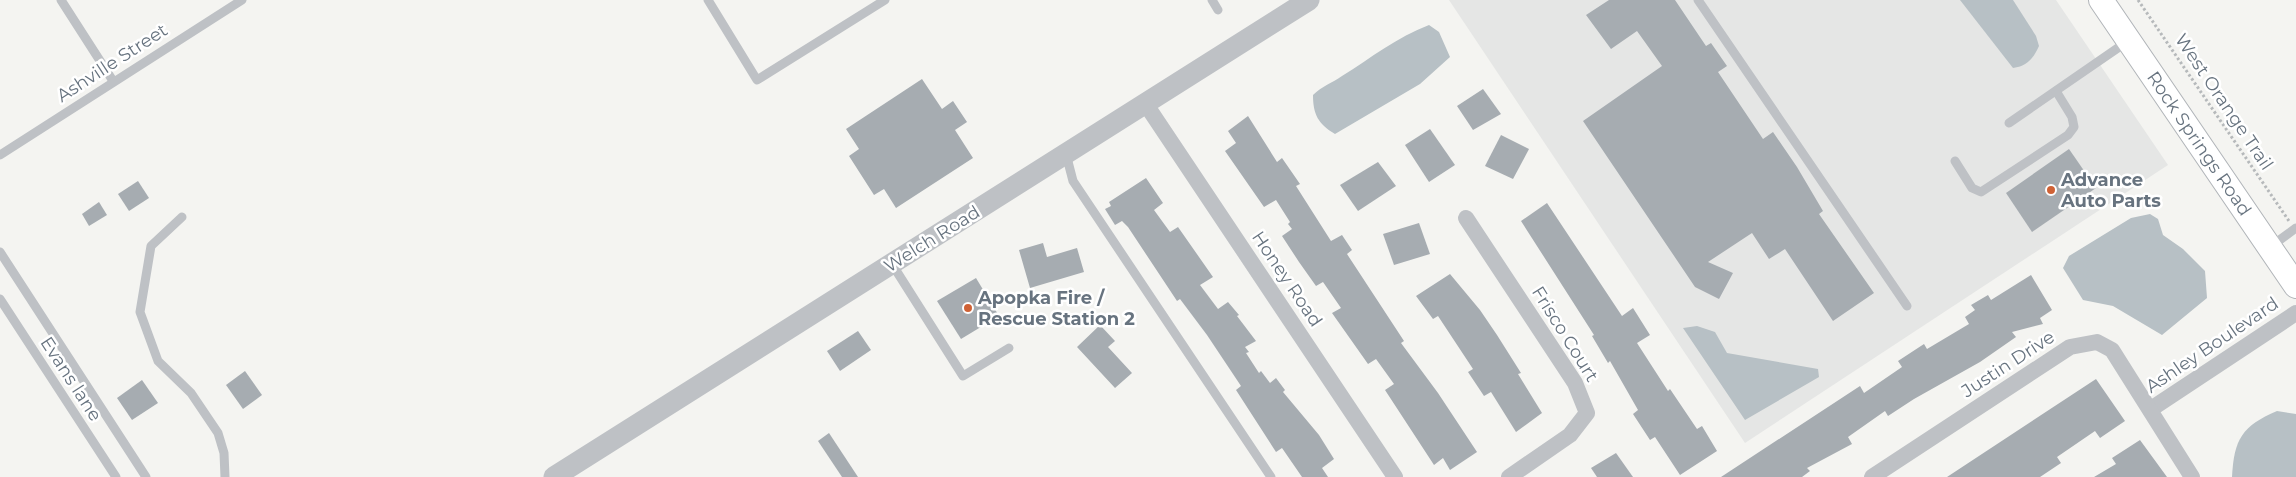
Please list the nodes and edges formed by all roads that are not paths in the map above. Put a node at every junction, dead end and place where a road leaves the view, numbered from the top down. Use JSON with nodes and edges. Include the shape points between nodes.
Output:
{"nodes":[{"id":1,"x":61,"y":0,"type":"edge"},
{"id":2,"x":242,"y":0,"type":"edge"},
{"id":3,"x":708,"y":0,"type":"edge"},
{"id":4,"x":886,"y":0,"type":"edge"},
{"id":5,"x":1212,"y":0,"type":"edge"},
{"id":6,"x":1309,"y":0,"type":"edge"},
{"id":7,"x":1698,"y":0,"type":"edge"},
{"id":8,"x":2101,"y":0,"type":"edge"},
{"id":9,"x":873,"y":3,"type":"edge"},
{"id":10,"x":1218,"y":10,"type":"dead end"},
{"id":11,"x":2129,"y":41,"type":"junction"},
{"id":12,"x":113,"y":81,"type":"junction"},
{"id":13,"x":2056,"y":91,"type":"junction"},
{"id":14,"x":1146,"y":102,"type":"junction"},
{"id":15,"x":2009,"y":124,"type":"dead end"},
{"id":16,"x":1066,"y":154,"type":"junction"},
{"id":17,"x":0,"y":155,"type":"edge"},
{"id":18,"x":1955,"y":161,"type":"dead end"},
{"id":19,"x":182,"y":216,"type":"dead end"},
{"id":20,"x":1466,"y":218,"type":"dead end"},
{"id":21,"x":2296,"y":228,"type":"edge"},
{"id":22,"x":2269,"y":247,"type":"junction"},
{"id":23,"x":0,"y":252,"type":"edge"},
{"id":24,"x":892,"y":264,"type":"junction"},
{"id":25,"x":2296,"y":286,"type":"edge"},
{"id":26,"x":0,"y":299,"type":"edge"},
{"id":27,"x":1907,"y":306,"type":"dead end"},
{"id":28,"x":2296,"y":313,"type":"edge"},
{"id":29,"x":1009,"y":348,"type":"dead end"},
{"id":30,"x":2151,"y":410,"type":"junction"},
{"id":31,"x":116,"y":477,"type":"edge"},
{"id":32,"x":146,"y":477,"type":"edge"},
{"id":33,"x":225,"y":477,"type":"edge"},
{"id":34,"x":554,"y":477,"type":"edge"},
{"id":35,"x":1271,"y":477,"type":"edge"},
{"id":36,"x":1394,"y":477,"type":"edge"},
{"id":37,"x":1509,"y":477,"type":"edge"},
{"id":38,"x":1872,"y":477,"type":"edge"},
{"id":39,"x":2192,"y":477,"type":"edge"}],
"edges":[{"from":1,"to":12,"type":"lane"},
{"from":2,"to":12,"type":"lane","name":"Ashville Street"},
{"from":3,"to":9,"type":"lane","via":[[758,80]]},
{"from":4,"to":9,"type":"lane"},
{"from":5,"to":10,"type":"lane"},
{"from":6,"to":14,"type":"street","name":"Welch Road"},
{"from":7,"to":27,"type":"lane"},
{"from":8,"to":11,"type":"main road","name":"Rock Springs Road"},
{"from":11,"to":13,"type":"lane"},
{"from":11,"to":22,"type":"main road","name":"Rock Springs Road"},
{"from":12,"to":17,"type":"lane","name":"Ashville Street"},
{"from":13,"to":15,"type":"lane"},
{"from":13,"to":18,"type":"lane","via":[[2072,117],[2074,127],[2068,135],[1981,192],[1972,188]]},
{"from":14,"to":16,"type":"street","name":"Welch Road"},
{"from":14,"to":36,"type":"street","name":"Honey Road"},
{"from":16,"to":24,"type":"street","name":"Welch Road"},
{"from":16,"to":35,"type":"lane","via":[[1072,180]]},
{"from":19,"to":33,"type":"lane","via":[[151,246],[140,312],[158,362],[191,393],[218,433],[224,453]]},
{"from":20,"to":37,"type":"street","name":"Frisco Court","via":[[1575,383],[1587,412],[1570,435]]},
{"from":21,"to":22,"type":"lane"},
{"from":22,"to":25,"type":"main road","name":"Rock Springs Road"},
{"from":23,"to":32,"type":"lane"},
{"from":24,"to":29,"type":"lane","via":[[963,376]]},
{"from":24,"to":34,"type":"street","name":"Welch Road"},
{"from":26,"to":31,"type":"lane","name":"Evans lane"},
{"from":28,"to":30,"type":"street","name":"Ashley Boulevard"},
{"from":30,"to":38,"type":"street","name":"Justin Drive","via":[[2112,350],[2097,342],[2070,347]]},
{"from":30,"to":39,"type":"street","name":"Justin Drive"}]}
